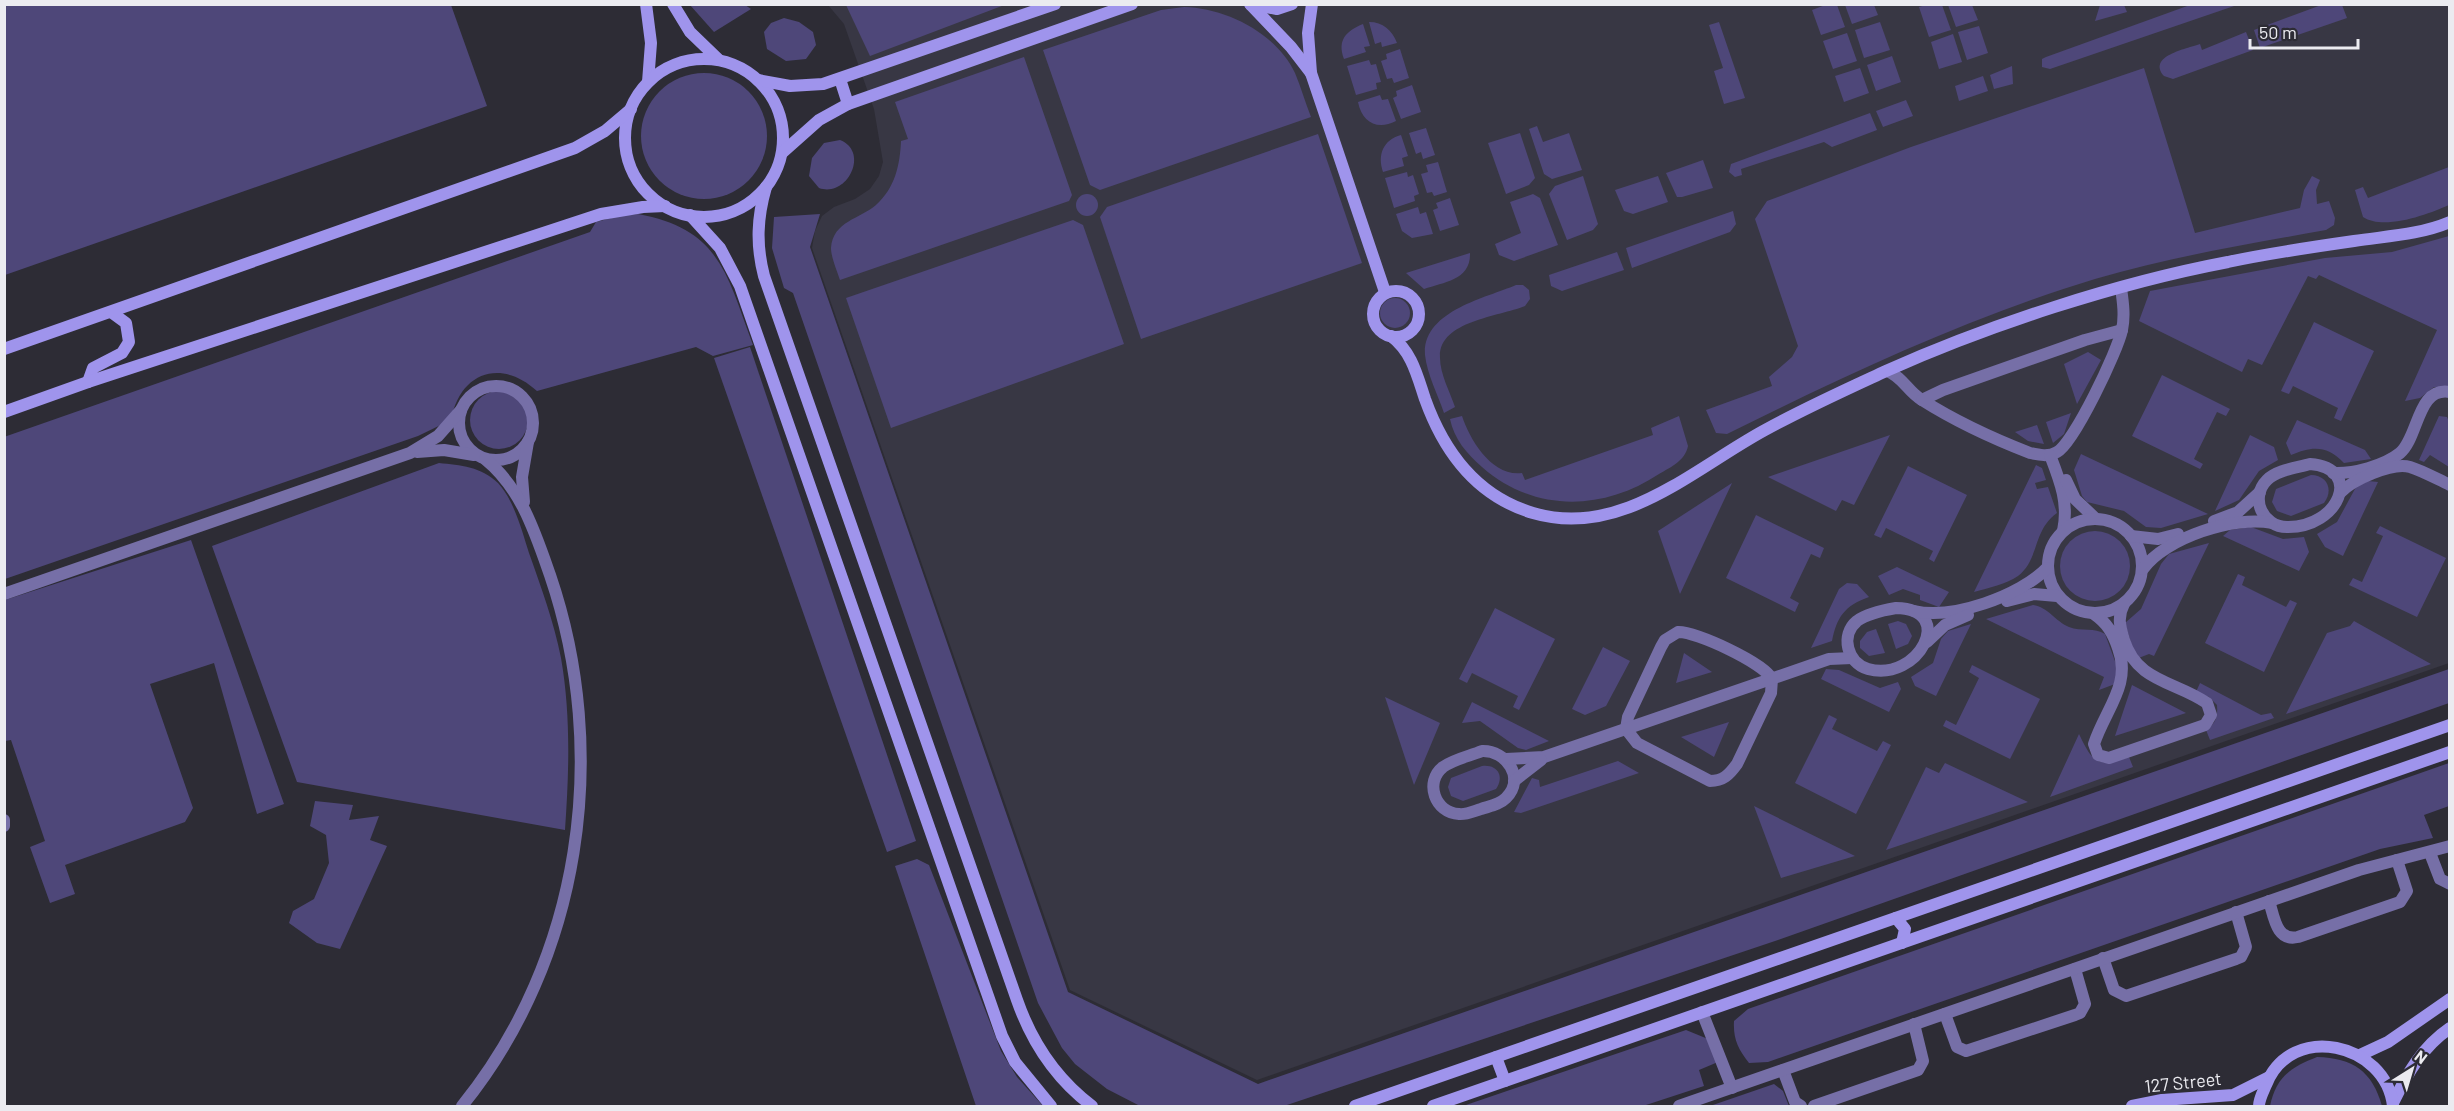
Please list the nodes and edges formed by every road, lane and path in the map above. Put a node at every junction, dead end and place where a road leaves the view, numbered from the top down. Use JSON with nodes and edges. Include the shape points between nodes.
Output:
{"nodes":[{"id":1,"x":646,"y":4,"type":"edge"},
{"id":2,"x":673,"y":4,"type":"edge"},
{"id":3,"x":1054,"y":4,"type":"edge"},
{"id":4,"x":1132,"y":4,"type":"edge"},
{"id":5,"x":1292,"y":4,"type":"edge"},
{"id":6,"x":1312,"y":4,"type":"edge"},
{"id":7,"x":1250,"y":5,"type":"edge"},
{"id":8,"x":719,"y":60,"type":"junction"},
{"id":9,"x":1311,"y":73,"type":"junction"},
{"id":10,"x":757,"y":79,"type":"junction"},
{"id":11,"x":840,"y":79,"type":"junction"},
{"id":12,"x":648,"y":82,"type":"junction"},
{"id":13,"x":848,"y":104,"type":"junction"},
{"id":14,"x":631,"y":109,"type":"junction"},
{"id":15,"x":783,"y":152,"type":"junction"},
{"id":16,"x":766,"y":187,"type":"junction"},
{"id":17,"x":665,"y":206,"type":"junction"},
{"id":18,"x":690,"y":216,"type":"junction"},
{"id":19,"x":2450,"y":222,"type":"edge"},
{"id":20,"x":2121,"y":288,"type":"junction"},
{"id":21,"x":1385,"y":292,"type":"junction"},
{"id":22,"x":111,"y":312,"type":"junction"},
{"id":23,"x":1413,"y":329,"type":"junction"},
{"id":24,"x":2122,"y":330,"type":"junction"},
{"id":25,"x":1391,"y":336,"type":"junction"},
{"id":26,"x":2085,"y":340,"type":"junction"},
{"id":27,"x":4,"y":349,"type":"edge"},
{"id":28,"x":2115,"y":350,"type":"junction"},
{"id":29,"x":1411,"y":357,"type":"junction"},
{"id":30,"x":1887,"y":371,"type":"junction"},
{"id":31,"x":88,"y":382,"type":"junction"},
{"id":32,"x":1954,"y":387,"type":"junction"},
{"id":33,"x":2450,"y":392,"type":"edge"},
{"id":34,"x":1922,"y":400,"type":"junction"},
{"id":35,"x":1937,"y":409,"type":"junction"},
{"id":36,"x":461,"y":410,"type":"junction"},
{"id":37,"x":4,"y":412,"type":"edge"},
{"id":38,"x":528,"y":442,"type":"junction"},
{"id":39,"x":410,"y":453,"type":"junction"},
{"id":40,"x":2053,"y":454,"type":"junction"},
{"id":41,"x":481,"y":457,"type":"junction"},
{"id":42,"x":2333,"y":473,"type":"junction"},
{"id":43,"x":2450,"y":485,"type":"edge"},
{"id":44,"x":2260,"y":492,"type":"junction"},
{"id":45,"x":2340,"y":493,"type":"junction"},
{"id":46,"x":525,"y":512,"type":"junction"},
{"id":47,"x":2096,"y":519,"type":"junction"},
{"id":48,"x":2272,"y":523,"type":"junction"},
{"id":49,"x":2063,"y":531,"type":"junction"},
{"id":50,"x":2131,"y":536,"type":"junction"},
{"id":51,"x":2047,"y":568,"type":"junction"},
{"id":52,"x":2143,"y":569,"type":"junction"},
{"id":53,"x":4,"y":594,"type":"edge"},
{"id":54,"x":2057,"y":596,"type":"junction"},
{"id":55,"x":2124,"y":604,"type":"junction"},
{"id":56,"x":1914,"y":611,"type":"junction"},
{"id":57,"x":2094,"y":614,"type":"junction"},
{"id":58,"x":1847,"y":640,"type":"junction"},
{"id":59,"x":1927,"y":642,"type":"junction"},
{"id":60,"x":1852,"y":658,"type":"junction"},
{"id":61,"x":1829,"y":659,"type":"junction"},
{"id":62,"x":1772,"y":679,"type":"junction"},
{"id":63,"x":2450,"y":725,"type":"edge"},
{"id":64,"x":1626,"y":729,"type":"junction"},
{"id":65,"x":2450,"y":752,"type":"edge"},
{"id":66,"x":1544,"y":757,"type":"junction"},
{"id":67,"x":1506,"y":759,"type":"junction"},
{"id":68,"x":1514,"y":781,"type":"junction"},
{"id":69,"x":4,"y":820,"type":"edge"},
{"id":70,"x":4,"y":826,"type":"edge"},
{"id":71,"x":2450,"y":846,"type":"edge"},
{"id":72,"x":2430,"y":853,"type":"junction"},
{"id":73,"x":2397,"y":860,"type":"junction"},
{"id":74,"x":2450,"y":884,"type":"edge"},
{"id":75,"x":2269,"y":901,"type":"junction"},
{"id":76,"x":2236,"y":912,"type":"junction"},
{"id":77,"x":1896,"y":918,"type":"junction"},
{"id":78,"x":1902,"y":943,"type":"junction"},
{"id":79,"x":2103,"y":958,"type":"junction"},
{"id":80,"x":2074,"y":969,"type":"junction"},
{"id":81,"x":2450,"y":999,"type":"edge"},
{"id":82,"x":1702,"y":1012,"type":"junction"},
{"id":83,"x":1945,"y":1014,"type":"junction"},
{"id":84,"x":1914,"y":1024,"type":"junction"},
{"id":85,"x":2450,"y":1028,"type":"edge"},
{"id":86,"x":2360,"y":1056,"type":"junction"},
{"id":87,"x":1496,"y":1057,"type":"junction"},
{"id":88,"x":1783,"y":1070,"type":"junction"},
{"id":89,"x":2269,"y":1077,"type":"junction"},
{"id":90,"x":1504,"y":1081,"type":"junction"},
{"id":91,"x":1732,"y":1088,"type":"junction"},
{"id":92,"x":2393,"y":1105,"type":"edge"},
{"id":93,"x":1684,"y":1106,"type":"edge"},
{"id":94,"x":462,"y":1107,"type":"edge"},
{"id":95,"x":1051,"y":1107,"type":"edge"},
{"id":96,"x":1092,"y":1107,"type":"edge"},
{"id":97,"x":1355,"y":1107,"type":"edge"},
{"id":98,"x":1433,"y":1107,"type":"edge"},
{"id":99,"x":1801,"y":1107,"type":"edge"},
{"id":100,"x":1814,"y":1107,"type":"edge"},
{"id":101,"x":2132,"y":1107,"type":"edge"},
{"id":102,"x":2259,"y":1107,"type":"edge"}],
"edges":[{"from":1,"to":12,"type":"street","via":[[651,44]]},
{"from":2,"to":8,"type":"street","via":[[690,32]]},
{"from":3,"to":11,"type":"street"},
{"from":4,"to":13,"type":"street"},
{"from":5,"to":7,"type":"street","via":[[1277,9]]},
{"from":6,"to":9,"type":"street","via":[[1308,33]]},
{"from":7,"to":9,"type":"street"},
{"from":8,"to":10,"type":"street"},
{"from":8,"to":12,"type":"street","via":[[681,62]]},
{"from":9,"to":21,"type":"street"},
{"from":10,"to":11,"type":"street","via":[[807,86]]},
{"from":10,"to":15,"type":"street","via":[[777,108]]},
{"from":11,"to":13,"type":"street"},
{"from":12,"to":14,"type":"street"},
{"from":13,"to":15,"type":"street","via":[[819,120]]},
{"from":14,"to":17,"type":"street","via":[[625,141],[630,164],[646,191]]},
{"from":14,"to":22,"type":"street","via":[[605,131],[575,148]]},
{"from":15,"to":16,"type":"street"},
{"from":16,"to":18,"type":"street","via":[[753,201],[728,213]]},
{"from":16,"to":96,"type":"street","via":[[757,240],[764,276],[1017,1000],[1038,1048],[1070,1089]]},
{"from":17,"to":18,"type":"street"},
{"from":17,"to":31,"type":"street","via":[[601,213]]},
{"from":18,"to":95,"type":"street","via":[[720,248],[740,286],[1002,1036],[1021,1070]]},
{"from":19,"to":20,"type":"street","via":[[2412,234],[2214,264]]},
{"from":20,"to":24,"type":"street"},
{"from":20,"to":30,"type":"street","via":[[2010,324]]},
{"from":21,"to":23,"type":"street","via":[[1405,293],[1415,301],[1418,317]]},
{"from":21,"to":25,"type":"street","via":[[1375,303],[1373,317],[1380,331]]},
{"from":22,"to":27,"type":"street"},
{"from":22,"to":31,"type":"street","via":[[126,323],[129,342],[122,353],[93,368]]},
{"from":23,"to":25,"type":"street","via":[[1403,336]]},
{"from":23,"to":29,"type":"street"},
{"from":24,"to":26,"type":"street"},
{"from":24,"to":28,"type":"street"},
{"from":25,"to":29,"type":"street"},
{"from":26,"to":28,"type":"street"},
{"from":26,"to":32,"type":"street"},
{"from":28,"to":40,"type":"street","via":[[2072,437]]},
{"from":29,"to":30,"type":"street","via":[[1443,443],[1463,470],[1513,506],[1555,518],[1577,519],[1620,513],[1640,505],[1767,429]]},
{"from":30,"to":34,"type":"street","via":[[1899,377]]},
{"from":31,"to":37,"type":"street"},
{"from":32,"to":34,"type":"street"},
{"from":32,"to":35,"type":"street"},
{"from":33,"to":42,"type":"street","via":[[2428,398],[2400,453],[2357,471]]},
{"from":34,"to":35,"type":"street"},
{"from":35,"to":40,"type":"street","via":[[2021,449]]},
{"from":36,"to":38,"type":"street","via":[[467,399],[488,387],[512,390],[529,407],[532,430]]},
{"from":36,"to":39,"type":"street","via":[[438,436]]},
{"from":36,"to":41,"type":"street","via":[[461,436]]},
{"from":38,"to":41,"type":"street","via":[[517,454],[501,460]]},
{"from":38,"to":46,"type":"street","via":[[522,477]]},
{"from":39,"to":41,"type":"street","via":[[444,450]]},
{"from":39,"to":53,"type":"street"},
{"from":40,"to":47,"type":"street","via":[[2075,499]]},
{"from":40,"to":49,"type":"street","via":[[2064,495]]},
{"from":41,"to":46,"type":"street","via":[[509,482]]},
{"from":42,"to":44,"type":"street","via":[[2310,464],[2274,475]]},
{"from":42,"to":45,"type":"street"},
{"from":43,"to":45,"type":"street","via":[[2402,466],[2354,481]]},
{"from":44,"to":48,"type":"street","via":[[2260,510]]},
{"from":44,"to":50,"type":"street","via":[[2238,512],[2167,538]]},
{"from":45,"to":48,"type":"street","via":[[2332,510],[2313,521],[2287,527]]},
{"from":46,"to":94,"type":"street","via":[[554,586],[572,663],[580,742],[578,821],[554,940],[499,1054]]},
{"from":47,"to":49,"type":"street","via":[[2084,520]]},
{"from":47,"to":50,"type":"street","via":[[2115,524]]},
{"from":48,"to":52,"type":"street","via":[[2240,522],[2175,543],[2154,555]]},
{"from":49,"to":51,"type":"street","via":[[2054,541]]},
{"from":50,"to":52,"type":"street"},
{"from":51,"to":54,"type":"street"},
{"from":51,"to":56,"type":"street","via":[[2020,588],[1953,612]]},
{"from":52,"to":55,"type":"street","via":[[2137,588]]},
{"from":54,"to":57,"type":"street","via":[[2080,612]]},
{"from":54,"to":59,"type":"street","via":[[2017,597],[1956,619]]},
{"from":55,"to":57,"type":"street"},
{"from":55,"to":57,"type":"street","via":[[2119,624],[2129,656],[2142,670],[2207,703],[2211,715],[2205,725],[2109,758],[2098,755],[2094,744],[2122,681],[2124,666],[2113,635]]},
{"from":56,"to":58,"type":"street","via":[[1896,608],[1864,617],[1852,626]]},
{"from":56,"to":59,"type":"street","via":[[1927,627]]},
{"from":58,"to":60,"type":"street"},
{"from":58,"to":61,"type":"street"},
{"from":59,"to":60,"type":"street","via":[[1913,659],[1891,668],[1868,669]]},
{"from":60,"to":61,"type":"street"},
{"from":61,"to":62,"type":"street"},
{"from":62,"to":64,"type":"street"},
{"from":62,"to":64,"type":"street","via":[[1763,668],[1691,633],[1678,632],[1661,647]]},
{"from":62,"to":64,"type":"street","via":[[1771,693],[1737,764],[1721,780],[1710,781],[1637,743]]},
{"from":63,"to":77,"type":"street"},
{"from":64,"to":66,"type":"street"},
{"from":65,"to":78,"type":"street"},
{"from":66,"to":67,"type":"street"},
{"from":66,"to":68,"type":"street"},
{"from":67,"to":68,"type":"street"},
{"from":67,"to":68,"type":"street","via":[[1495,752],[1482,751],[1449,763],[1435,778],[1435,796],[1445,810],[1462,815],[1504,800]]},
{"from":69,"to":70,"type":"street"},
{"from":71,"to":72,"type":"street"},
{"from":72,"to":73,"type":"street"},
{"from":72,"to":74,"type":"street","via":[[2440,879]]},
{"from":73,"to":75,"type":"street"},
{"from":73,"to":75,"type":"street","via":[[2406,891],[2400,902],[2298,937],[2286,938],[2281,934]]},
{"from":75,"to":76,"type":"street"},
{"from":76,"to":79,"type":"street"},
{"from":76,"to":79,"type":"street","via":[[2246,947],[2236,959],[2126,996],[2114,990]]},
{"from":77,"to":78,"type":"street","via":[[1905,929]]},
{"from":77,"to":87,"type":"street"},
{"from":78,"to":82,"type":"street"},
{"from":79,"to":80,"type":"street"},
{"from":80,"to":83,"type":"street"},
{"from":80,"to":83,"type":"street","via":[[2085,1004],[2075,1015],[1966,1051],[1957,1047]]},
{"from":81,"to":86,"type":"street","via":[[2388,1042]]},
{"from":82,"to":90,"type":"street"},
{"from":82,"to":91,"type":"street"},
{"from":83,"to":84,"type":"street"},
{"from":84,"to":88,"type":"street"},
{"from":84,"to":100,"type":"street","via":[[1923,1061],[1918,1070]]},
{"from":85,"to":92,"type":"street","via":[[2421,1054]]},
{"from":86,"to":89,"type":"street","via":[[2338,1047],[2306,1048],[2285,1060]]},
{"from":86,"to":92,"type":"street","via":[[2384,1078]]},
{"from":87,"to":90,"type":"street"},
{"from":87,"to":97,"type":"street"},
{"from":88,"to":91,"type":"street"},
{"from":88,"to":99,"type":"street","via":[[1795,1102]]},
{"from":89,"to":101,"type":"street","name":"127 Street","via":[[2233,1095],[2162,1100]]},
{"from":89,"to":102,"type":"street"},
{"from":90,"to":98,"type":"street"},
{"from":91,"to":93,"type":"street"}]}
